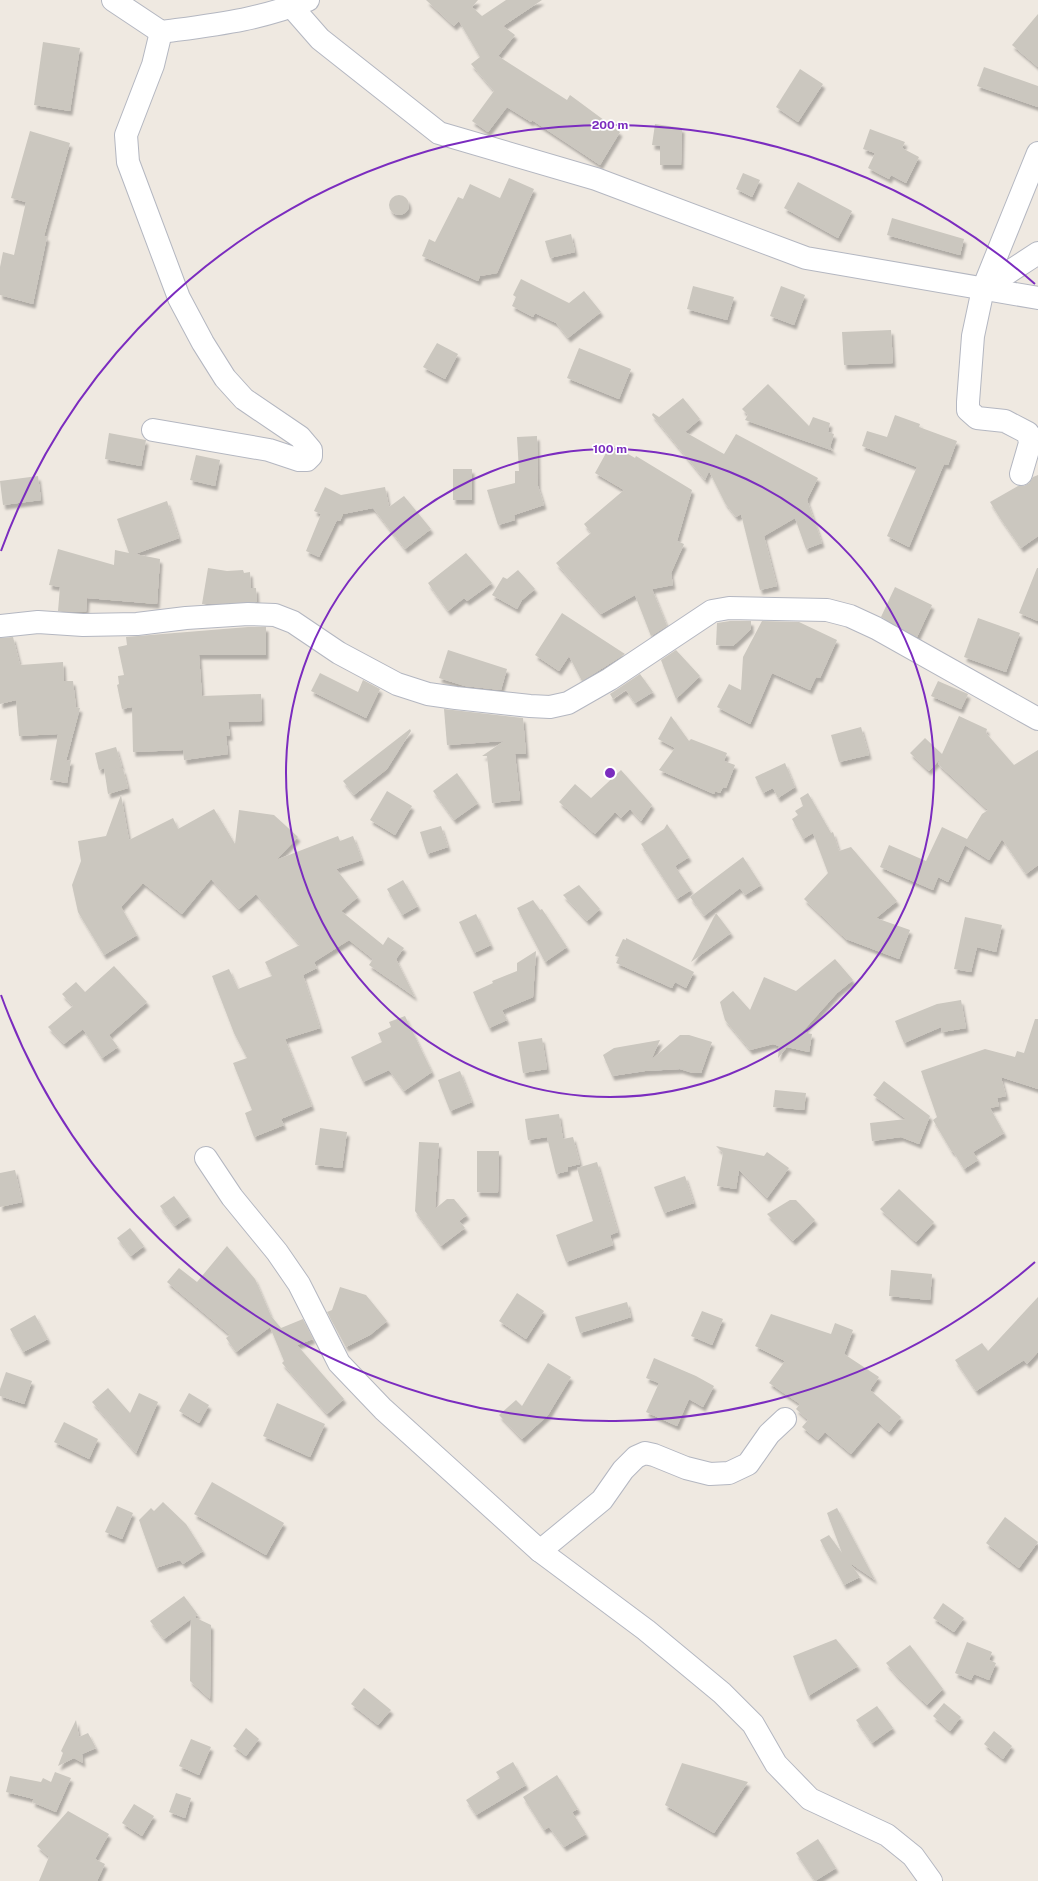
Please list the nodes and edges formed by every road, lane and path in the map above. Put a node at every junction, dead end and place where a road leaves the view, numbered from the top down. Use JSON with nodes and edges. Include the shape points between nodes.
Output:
{"nodes":[{"id":1,"x":112,"y":0,"type":"edge"},
{"id":2,"x":300,"y":4,"type":"edge"},
{"id":3,"x":161,"y":32,"type":"junction"},
{"id":4,"x":1038,"y":153,"type":"edge"},
{"id":5,"x":1038,"y":253,"type":"edge"},
{"id":6,"x":984,"y":289,"type":"junction"},
{"id":7,"x":1038,"y":298,"type":"edge"},
{"id":8,"x":153,"y":430,"type":"dead end"},
{"id":9,"x":1021,"y":474,"type":"dead end"},
{"id":10,"x":0,"y":626,"type":"edge"},
{"id":11,"x":1038,"y":719,"type":"edge"},
{"id":12,"x":206,"y":1158,"type":"dead end"},
{"id":13,"x":785,"y":1419,"type":"dead end"},
{"id":14,"x":540,"y":1551,"type":"junction"},
{"id":15,"x":931,"y":1881,"type":"edge"}],
"edges":[{"from":1,"to":3,"type":"street"},
{"from":2,"to":3,"type":"street","via":[[241,22]]},
{"from":2,"to":6,"type":"street","via":[[320,40],[439,133],[596,179],[806,258]]},
{"from":3,"to":8,"type":"street","via":[[153,65],[126,135],[128,162],[179,298],[206,349],[225,378],[244,398],[300,437],[311,450],[311,456],[308,460],[299,460],[269,450]]},
{"from":4,"to":6,"type":"street"},
{"from":5,"to":6,"type":"street"},
{"from":6,"to":7,"type":"street"},
{"from":6,"to":9,"type":"street","via":[[973,336],[968,410],[977,418],[1005,421],[1028,433],[1030,443]]},
{"from":10,"to":11,"type":"street","via":[[38,622],[83,625],[137,624],[248,614],[275,615],[293,622],[339,653],[397,684],[428,694],[550,707],[568,703],[610,679],[712,611],[729,608],[827,610],[850,616],[876,628]]},
{"from":12,"to":14,"type":"street","via":[[232,1197],[277,1252],[299,1284],[339,1363],[382,1409]]},
{"from":13,"to":14,"type":"street","via":[[769,1434],[748,1464],[729,1473],[710,1474],[645,1453],[636,1457],[623,1470],[602,1500]]},
{"from":14,"to":15,"type":"street","via":[[646,1630],[722,1693],[753,1724],[776,1764],[810,1799],[887,1835],[913,1856]]}]}
